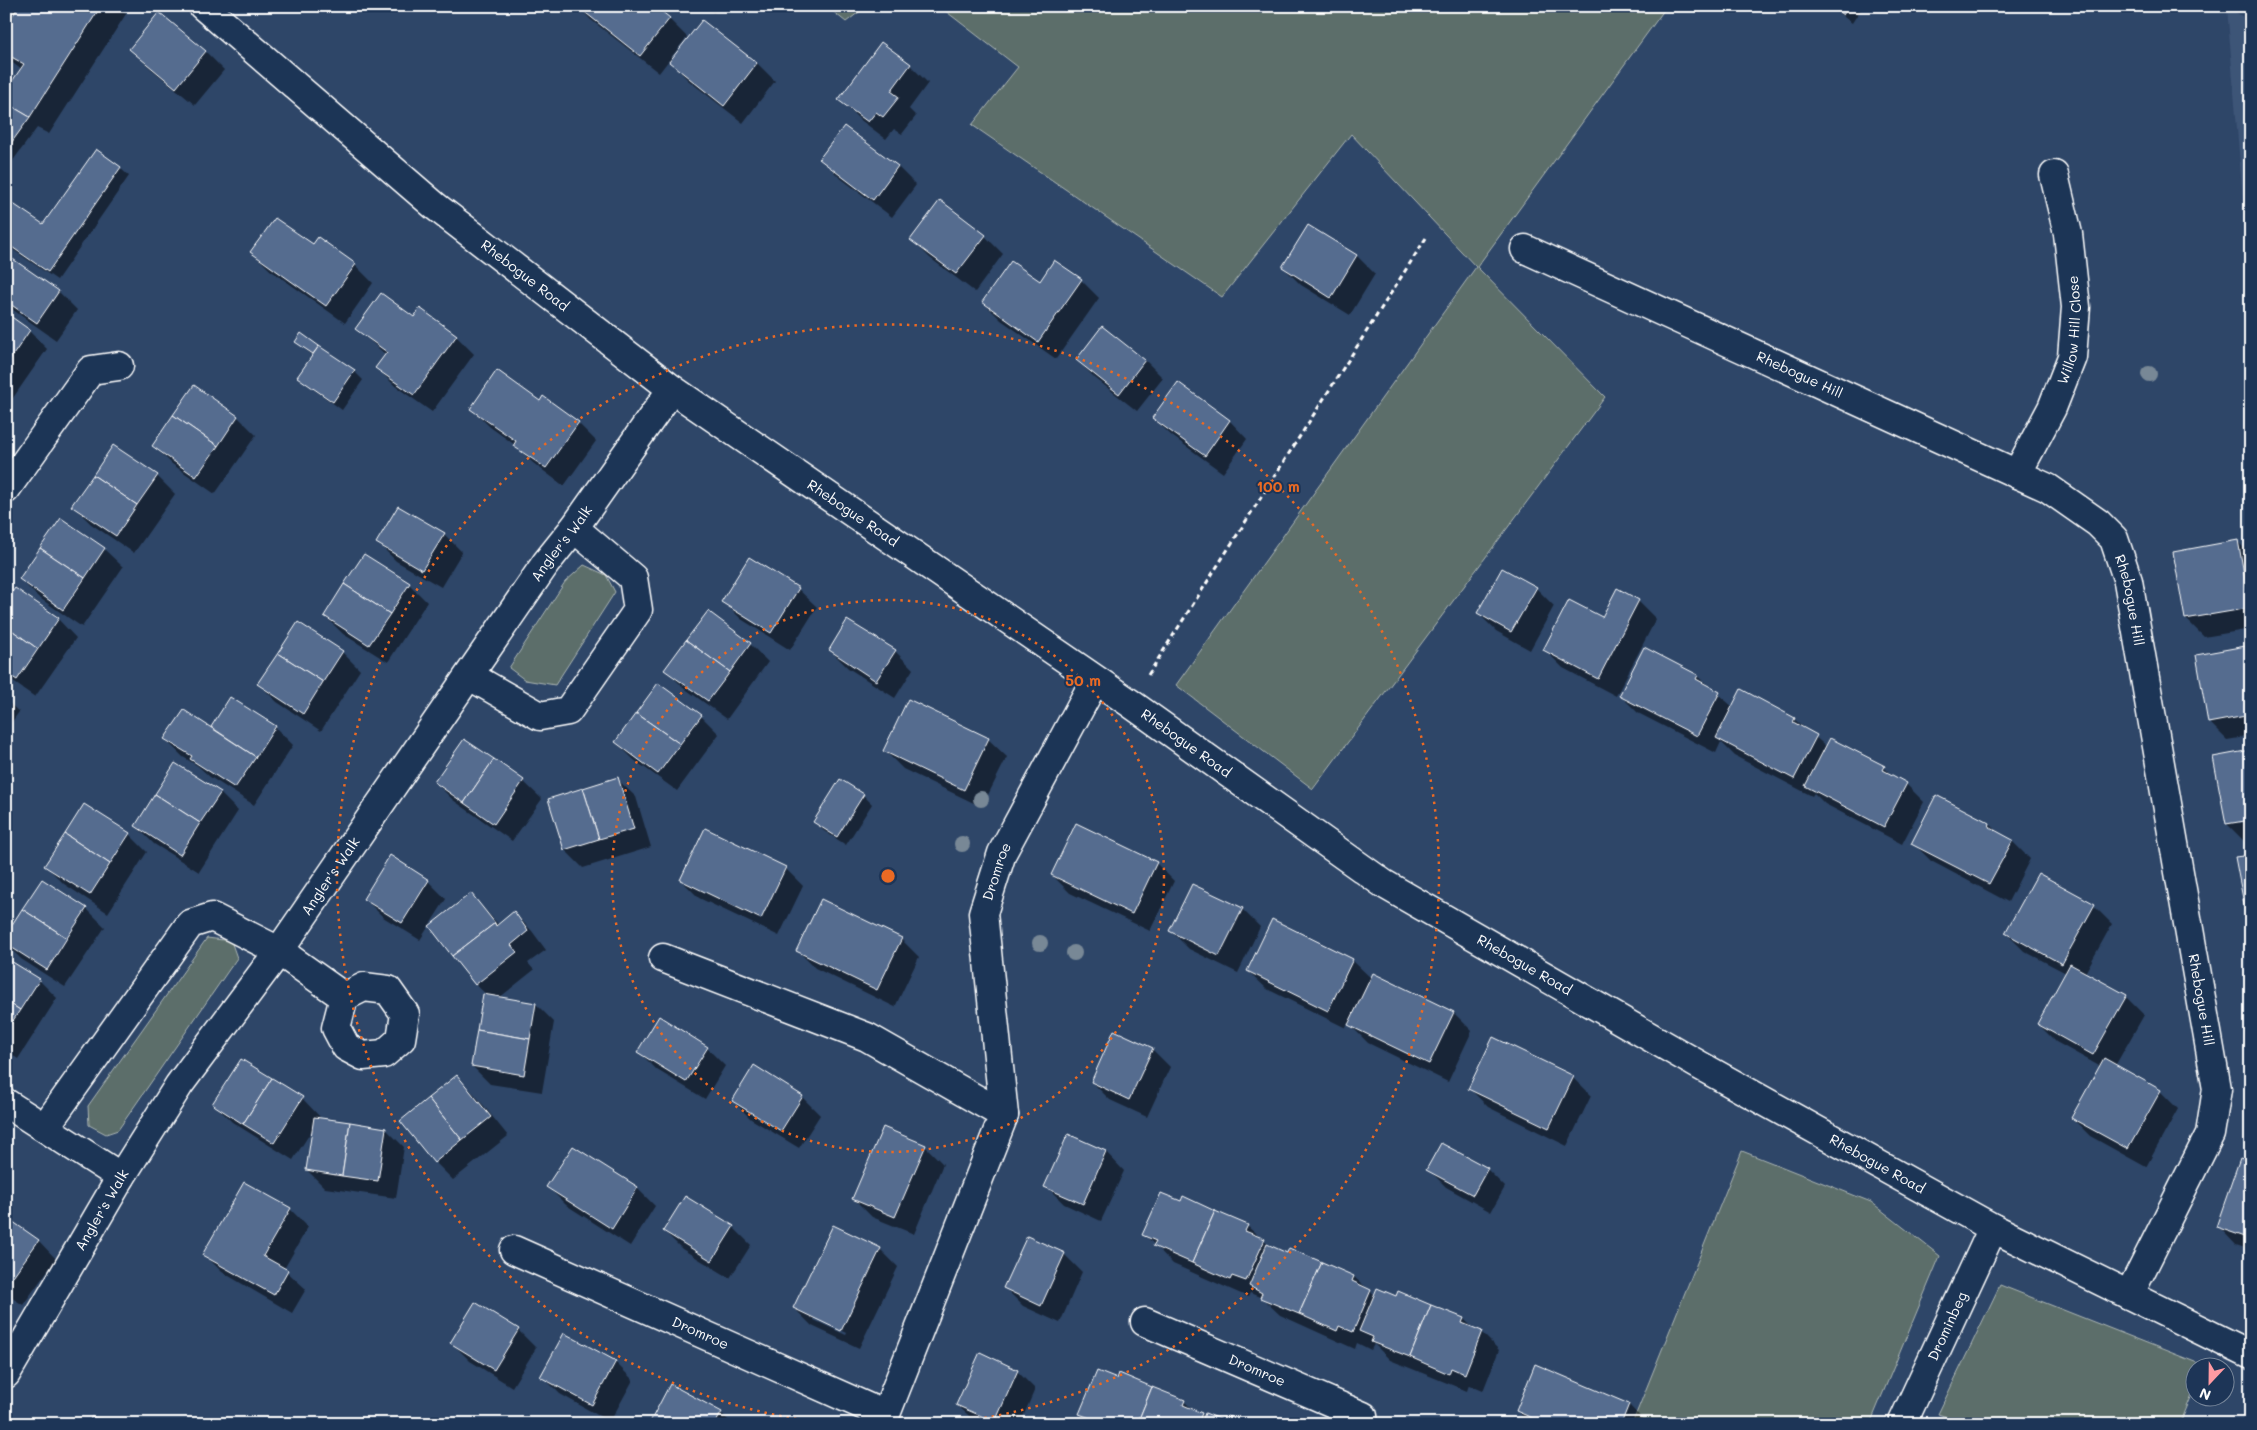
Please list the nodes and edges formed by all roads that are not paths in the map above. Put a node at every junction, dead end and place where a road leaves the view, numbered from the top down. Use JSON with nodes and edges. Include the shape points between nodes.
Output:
{"nodes":[{"id":1,"x":203,"y":6,"type":"edge"},
{"id":2,"x":2054,"y":175,"type":"dead end"},
{"id":3,"x":1525,"y":249,"type":"dead end"},
{"id":4,"x":119,"y":366,"type":"dead end"},
{"id":5,"x":672,"y":389,"type":"junction"},
{"id":6,"x":2017,"y":474,"type":"junction"},
{"id":7,"x":6,"y":489,"type":"edge"},
{"id":8,"x":574,"y":528,"type":"junction"},
{"id":9,"x":470,"y":676,"type":"junction"},
{"id":10,"x":1094,"y":680,"type":"junction"},
{"id":11,"x":279,"y":951,"type":"junction"},
{"id":12,"x":663,"y":958,"type":"dead end"},
{"id":13,"x":344,"y":997,"type":"dead end"},
{"id":14,"x":6,"y":1103,"type":"edge"},
{"id":15,"x":1004,"y":1115,"type":"junction"},
{"id":16,"x":45,"y":1128,"type":"junction"},
{"id":17,"x":121,"y":1177,"type":"junction"},
{"id":18,"x":1992,"y":1228,"type":"junction"},
{"id":19,"x":514,"y":1250,"type":"dead end"},
{"id":20,"x":2129,"y":1295,"type":"junction"},
{"id":21,"x":1144,"y":1322,"type":"dead end"},
{"id":22,"x":2251,"y":1355,"type":"edge"},
{"id":23,"x":6,"y":1374,"type":"edge"},
{"id":24,"x":883,"y":1419,"type":"edge"},
{"id":25,"x":1364,"y":1424,"type":"edge"},
{"id":26,"x":1902,"y":1424,"type":"edge"}],
"edges":[{"from":1,"to":5,"type":"street","name":"Rhebogue Road","via":[[435,206]]},
{"from":2,"to":6,"type":"street","name":"Willow Hill Close","via":[[2068,234],[2076,307],[2072,358],[2052,408]]},
{"from":3,"to":6,"type":"street","name":"Rhebogue Hill"},
{"from":4,"to":7,"type":"street","via":[[91,370]]},
{"from":5,"to":8,"type":"street","name":"Angler's Walk"},
{"from":5,"to":10,"type":"street","name":"Rhebogue Road"},
{"from":6,"to":20,"type":"street","name":"Rhebogue Hill","via":[[2048,488],[2098,523],[2114,539],[2128,581],[2217,1089],[2210,1134]]},
{"from":8,"to":9,"type":"street","name":"Angler's Walk","via":[[546,563]]},
{"from":8,"to":9,"type":"street","via":[[633,578],[638,610],[568,711],[540,716]]},
{"from":9,"to":11,"type":"street","name":"Angler's Walk"},
{"from":10,"to":15,"type":"street","name":"Dromroe","via":[[1002,853],[983,913]]},
{"from":10,"to":18,"type":"street","name":"Rhebogue Road","via":[[1384,884],[1707,1070]]},
{"from":11,"to":13,"type":"street"},
{"from":11,"to":16,"type":"street","via":[[212,917],[190,924]]},
{"from":11,"to":17,"type":"street","name":"Angler's Walk","via":[[179,1085]]},
{"from":12,"to":15,"type":"street","via":[[867,1037]]},
{"from":14,"to":16,"type":"street"},
{"from":15,"to":24,"type":"street","name":"Dromroe"},
{"from":16,"to":17,"type":"street"},
{"from":17,"to":23,"type":"street","name":"Angler's Walk"},
{"from":18,"to":20,"type":"street","name":"Rhebogue Road"},
{"from":18,"to":26,"type":"street","name":"Drominbeg"},
{"from":19,"to":24,"type":"street","name":"Dromroe"},
{"from":20,"to":22,"type":"street","name":"Rhebogue Road"},
{"from":21,"to":25,"type":"street","name":"Dromroe","via":[[1363,1416]]}]}
